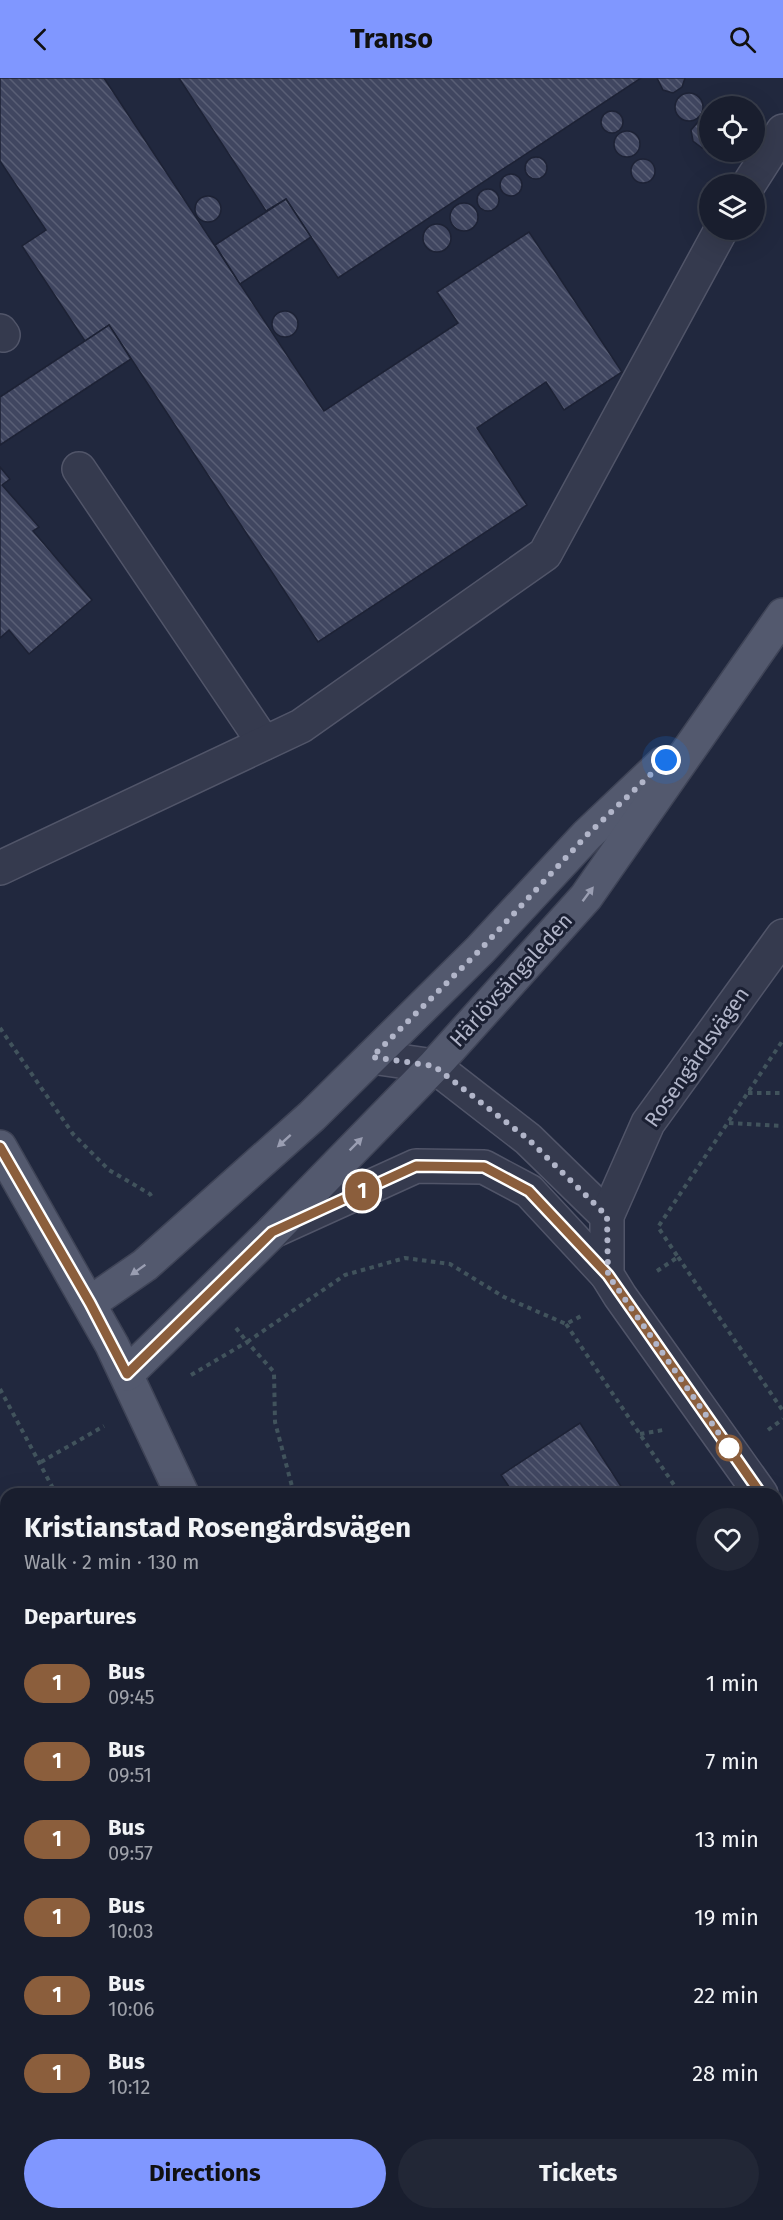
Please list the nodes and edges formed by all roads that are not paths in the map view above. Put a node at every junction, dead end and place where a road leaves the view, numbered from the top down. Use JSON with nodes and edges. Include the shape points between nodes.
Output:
{"nodes":[{"id":1,"x":783,"y":131,"type":"edge"},
{"id":2,"x":755,"y":174,"type":"edge"},
{"id":3,"x":716,"y":240,"type":"edge"},
{"id":4,"x":80,"y":469,"type":"dead end"},
{"id":5,"x":783,"y":615,"type":"edge"},
{"id":6,"x":714,"y":715,"type":"junction"},
{"id":7,"x":264,"y":743,"type":"junction"},
{"id":8,"x":0,"y":868,"type":"edge"},
{"id":9,"x":783,"y":936,"type":"edge"},
{"id":10,"x":372,"y":1057,"type":"junction"},
{"id":11,"x":434,"y":1066,"type":"junction"},
{"id":12,"x":0,"y":1147,"type":"edge"},
{"id":13,"x":607,"y":1216,"type":"junction"},
{"id":14,"x":272,"y":1232,"type":"junction"},
{"id":15,"x":614,"y":1285,"type":"junction"},
{"id":16,"x":90,"y":1303,"type":"junction"},
{"id":17,"x":127,"y":1374,"type":"junction"},
{"id":18,"x":179,"y":1488,"type":"edge"},
{"id":19,"x":757,"y":1488,"type":"edge"}],
"edges":[{"from":1,"to":2,"type":"street"},
{"from":3,"to":7,"type":"street","via":[[545,554],[301,726]]},
{"from":4,"to":7,"type":"street"},
{"from":5,"to":6,"type":"main road","name":"Härlövsängaleden"},
{"from":6,"to":10,"type":"main road","name":"Härlövsängaleden","via":[[587,835],[480,950]]},
{"from":11,"to":6,"type":"main road","name":"Härlövsängaleden","one_way":true,"via":[[586,897]]},
{"from":7,"to":8,"type":"street"},
{"from":9,"to":13,"type":"street","name":"Rosengårdsvägen","via":[[648,1123]]},
{"from":10,"to":11,"type":"street"},
{"from":10,"to":16,"type":"main road","name":"Härlövsängaleden","one_way":true,"via":[[145,1265]]},
{"from":11,"to":13,"type":"street","via":[[528,1139]]},
{"from":14,"to":11,"type":"main road","name":"Härlövsängaleden","one_way":true},
{"from":12,"to":16,"type":"main road"},
{"from":13,"to":15,"type":"street"},
{"from":14,"to":15,"type":"street","via":[[416,1166],[484,1167],[529,1191]]},
{"from":14,"to":17,"type":"main road","name":"Härlövsängaleden"},
{"from":15,"to":19,"type":"street"},
{"from":16,"to":17,"type":"main road"},
{"from":17,"to":18,"type":"main road"}]}
